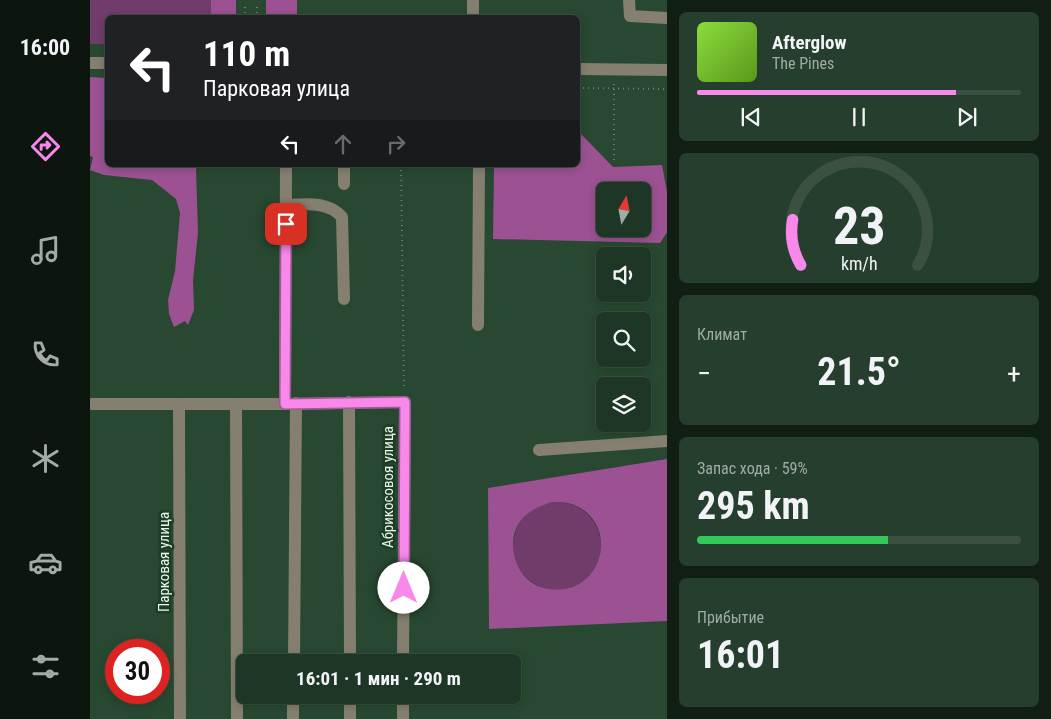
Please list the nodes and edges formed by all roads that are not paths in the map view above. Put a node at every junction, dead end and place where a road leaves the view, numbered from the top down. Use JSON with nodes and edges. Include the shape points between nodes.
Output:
{"nodes":[{"id":1,"x":474,"y":0,"type":"edge"},
{"id":2,"x":629,"y":0,"type":"edge"},
{"id":3,"x":473,"y":15,"type":"edge"},
{"id":4,"x":667,"y":18,"type":"edge"},
{"id":5,"x":90,"y":63,"type":"edge"},
{"id":6,"x":105,"y":63,"type":"edge"},
{"id":7,"x":580,"y":69,"type":"edge"},
{"id":8,"x":667,"y":70,"type":"edge"},
{"id":9,"x":286,"y":167,"type":"edge"},
{"id":10,"x":344,"y":167,"type":"edge"},
{"id":11,"x":479,"y":167,"type":"edge"},
{"id":12,"x":344,"y":184,"type":"dead end"},
{"id":13,"x":287,"y":205,"type":"junction"},
{"id":14,"x":344,"y":299,"type":"dead end"},
{"id":15,"x":478,"y":325,"type":"dead end"},
{"id":16,"x":349,"y":402,"type":"junction"},
{"id":17,"x":90,"y":404,"type":"edge"},
{"id":18,"x":179,"y":404,"type":"junction"},
{"id":19,"x":236,"y":404,"type":"junction"},
{"id":20,"x":290,"y":404,"type":"junction"},
{"id":21,"x":667,"y":441,"type":"edge"},
{"id":22,"x":539,"y":450,"type":"dead end"},
{"id":23,"x":294,"y":654,"type":"edge"},
{"id":24,"x":350,"y":654,"type":"edge"},
{"id":25,"x":403,"y":654,"type":"edge"},
{"id":26,"x":293,"y":704,"type":"edge"},
{"id":27,"x":350,"y":704,"type":"edge"},
{"id":28,"x":403,"y":704,"type":"edge"},
{"id":29,"x":180,"y":719,"type":"edge"},
{"id":30,"x":237,"y":719,"type":"edge"},
{"id":31,"x":293,"y":719,"type":"edge"},
{"id":32,"x":350,"y":719,"type":"edge"},
{"id":33,"x":403,"y":719,"type":"edge"}],
"edges":[{"from":1,"to":3,"type":"street"},
{"from":2,"to":4,"type":"street","via":[[630,16]]},
{"from":5,"to":6,"type":"street"},
{"from":7,"to":8,"type":"street"},
{"from":9,"to":13,"type":"street"},
{"from":10,"to":12,"type":"street"},
{"from":11,"to":15,"type":"street"},
{"from":13,"to":14,"type":"street","via":[[316,204],[335,210],[342,217]]},
{"from":13,"to":20,"type":"street"},
{"from":16,"to":20,"type":"street"},
{"from":16,"to":24,"type":"street"},
{"from":16,"to":25,"type":"street","name":"Абрикосовоя улица","via":[[405,402]]},
{"from":17,"to":18,"type":"street"},
{"from":18,"to":19,"type":"street"},
{"from":18,"to":29,"type":"street","name":"Парковая улица"},
{"from":19,"to":20,"type":"street"},
{"from":19,"to":30,"type":"street"},
{"from":20,"to":23,"type":"street"},
{"from":21,"to":22,"type":"street"},
{"from":26,"to":31,"type":"street"},
{"from":27,"to":32,"type":"street"},
{"from":28,"to":33,"type":"street"}]}
